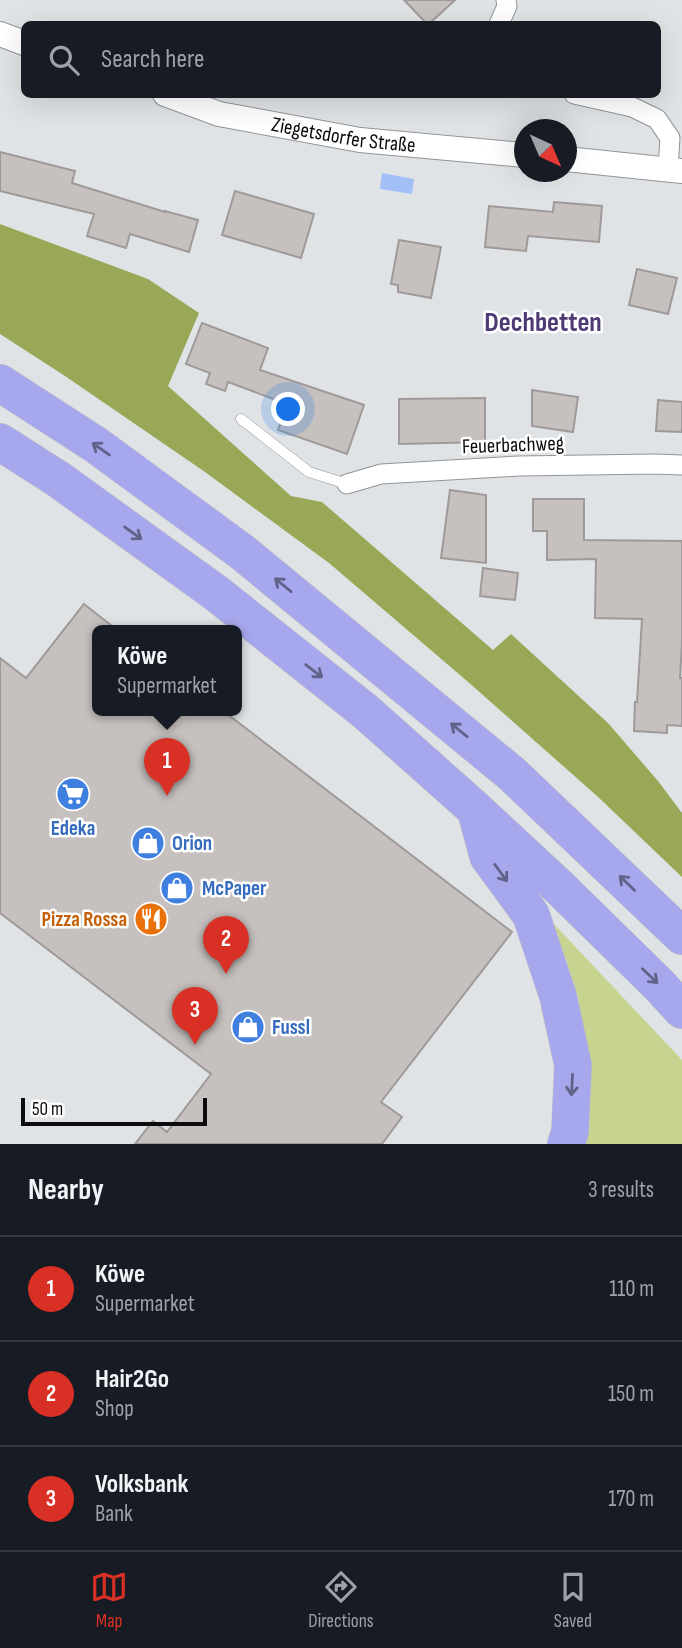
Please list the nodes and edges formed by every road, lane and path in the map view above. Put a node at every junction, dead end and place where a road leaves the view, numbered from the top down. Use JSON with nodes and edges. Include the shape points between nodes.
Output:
{"nodes":[{"id":1,"x":0,"y":34,"type":"edge"},
{"id":2,"x":21,"y":42,"type":"edge"},
{"id":3,"x":176,"y":98,"type":"edge"},
{"id":4,"x":591,"y":98,"type":"edge"},
{"id":5,"x":514,"y":154,"type":"edge"},
{"id":6,"x":577,"y":160,"type":"edge"},
{"id":7,"x":675,"y":169,"type":"edge"},
{"id":8,"x":0,"y":383,"type":"edge"},
{"id":9,"x":241,"y":419,"type":"dead end"},
{"id":10,"x":0,"y":442,"type":"edge"},
{"id":11,"x":682,"y":465,"type":"edge"},
{"id":12,"x":348,"y":484,"type":"joint"},
{"id":13,"x":476,"y":810,"type":"junction"},
{"id":14,"x":680,"y":932,"type":"edge"},
{"id":15,"x":682,"y":1010,"type":"edge"},
{"id":16,"x":566,"y":1144,"type":"edge"}],
"edges":[{"from":1,"to":2,"type":"street"},
{"from":3,"to":5,"type":"street","name":"Ziegetsdorfer Straße","via":[[219,114],[360,140]]},
{"from":4,"to":7,"type":"street","via":[[657,118],[670,138]]},
{"from":6,"to":7,"type":"street"},
{"from":14,"to":8,"type":"highway","one_way":true,"via":[[512,774],[242,551],[96,445]]},
{"from":9,"to":12,"type":"lane","via":[[309,472]]},
{"from":10,"to":13,"type":"highway","one_way":true,"via":[[216,593],[366,712]]},
{"from":11,"to":12,"type":"street","name":"Feuerbachweg","via":[[519,466],[381,474]]},
{"from":13,"to":15,"type":"highway","one_way":true},
{"from":13,"to":16,"type":"highway","one_way":true,"via":[[488,856],[531,915],[558,996],[573,1065]]}]}
